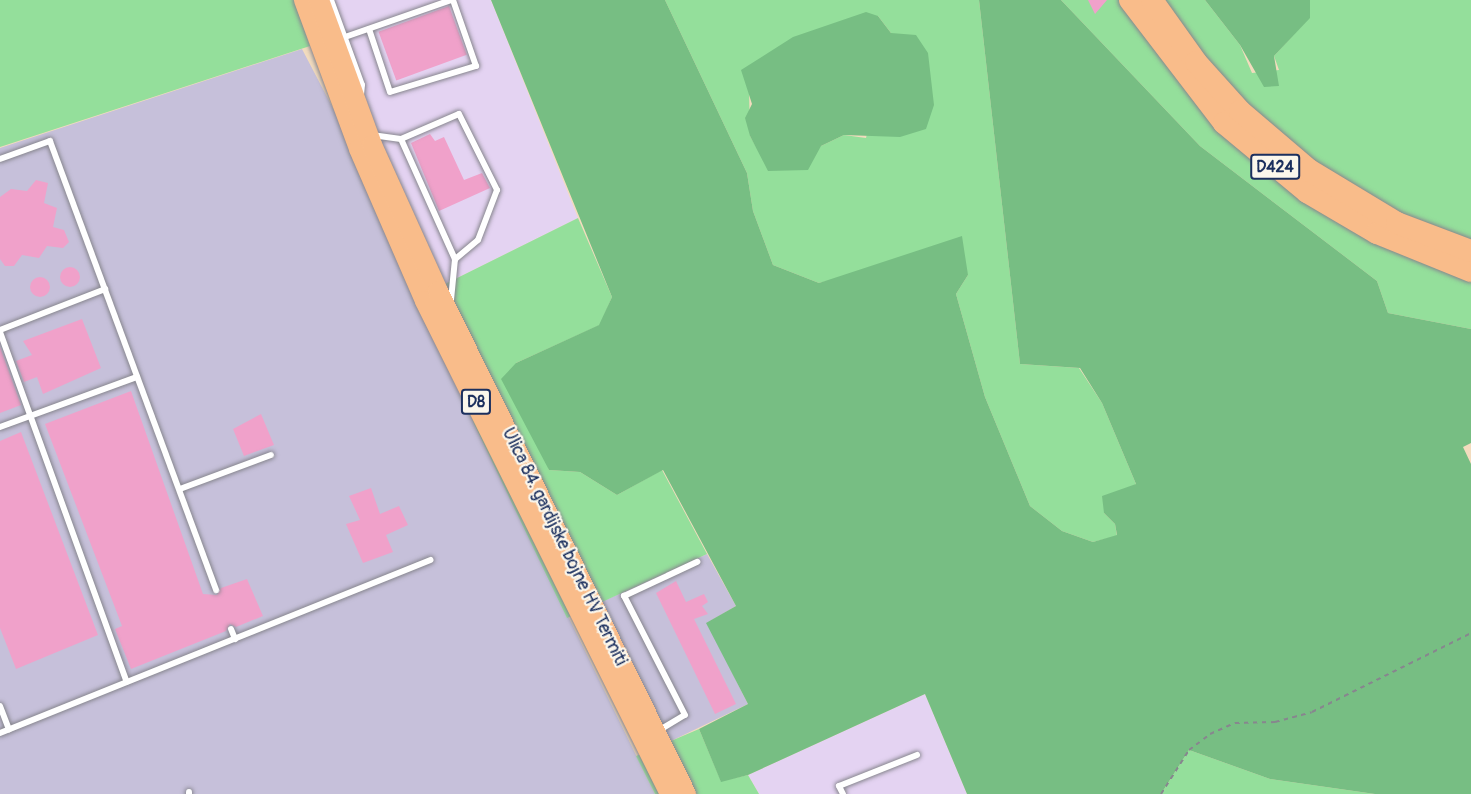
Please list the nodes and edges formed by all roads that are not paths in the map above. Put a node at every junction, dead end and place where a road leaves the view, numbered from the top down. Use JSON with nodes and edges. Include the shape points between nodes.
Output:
{"nodes":[{"id":1,"x":304,"y":0,"type":"edge"},
{"id":2,"x":319,"y":0,"type":"edge"},
{"id":3,"x":331,"y":0,"type":"edge"},
{"id":4,"x":452,"y":0,"type":"edge"},
{"id":5,"x":1130,"y":0,"type":"edge"},
{"id":6,"x":1152,"y":0,"type":"edge"},
{"id":7,"x":369,"y":29,"type":"junction"},
{"id":8,"x":345,"y":37,"type":"junction"},
{"id":9,"x":359,"y":110,"type":"junction"},
{"id":10,"x":368,"y":134,"type":"junction"},
{"id":11,"x":401,"y":139,"type":"junction"},
{"id":12,"x":0,"y":159,"type":"edge"},
{"id":13,"x":1471,"y":251,"type":"edge"},
{"id":14,"x":454,"y":259,"type":"junction"},
{"id":15,"x":1471,"y":271,"type":"edge"},
{"id":16,"x":105,"y":289,"type":"junction"},
{"id":17,"x":0,"y":331,"type":"edge"},
{"id":18,"x":137,"y":377,"type":"junction"},
{"id":19,"x":493,"y":403,"type":"junction"},
{"id":20,"x":32,"y":416,"type":"junction"},
{"id":21,"x":0,"y":427,"type":"edge"},
{"id":22,"x":271,"y":455,"type":"dead end"},
{"id":23,"x":180,"y":489,"type":"junction"},
{"id":24,"x":431,"y":560,"type":"dead end"},
{"id":25,"x":697,"y":562,"type":"dead end"},
{"id":26,"x":216,"y":590,"type":"dead end"},
{"id":27,"x":231,"y":629,"type":"dead end"},
{"id":28,"x":234,"y":639,"type":"junction"},
{"id":29,"x":127,"y":682,"type":"junction"},
{"id":30,"x":0,"y":706,"type":"edge"},
{"id":31,"x":9,"y":729,"type":"junction"},
{"id":32,"x":0,"y":732,"type":"edge"},
{"id":33,"x":656,"y":732,"type":"junction"},
{"id":34,"x":917,"y":755,"type":"dead end"},
{"id":35,"x":670,"y":794,"type":"edge"},
{"id":36,"x":686,"y":794,"type":"edge"},
{"id":37,"x":843,"y":794,"type":"edge"}],
"edges":[{"from":1,"to":35,"type":"main road","name":"Ulica 84. gardijske bojne HV Termiti","number":"D8","via":[[359,149],[425,301]]},
{"from":2,"to":9,"type":"main road","name":"Ulica 84. gardijske bojne HV Termiti","number":"D8"},
{"from":3,"to":8,"type":"lane"},
{"from":4,"to":7,"type":"lane"},
{"from":4,"to":7,"type":"lane","via":[[476,66],[390,92]]},
{"from":5,"to":15,"type":"highway","number":"D424","via":[[1224,123],[1307,192],[1377,233]]},
{"from":6,"to":13,"type":"highway","number":"D424","via":[[1196,62],[1240,111],[1309,170],[1397,223]]},
{"from":7,"to":8,"type":"lane"},
{"from":8,"to":9,"type":"lane","via":[[362,85]]},
{"from":9,"to":10,"type":"main road","name":"Ulica 84. gardijske bojne HV Termiti","number":"D8"},
{"from":10,"to":11,"type":"lane"},
{"from":10,"to":19,"type":"main road","name":"Ulica 84. gardijske bojne HV Termiti","number":"D8"},
{"from":11,"to":14,"type":"lane"},
{"from":11,"to":14,"type":"lane","via":[[459,114],[497,190],[478,240]]},
{"from":12,"to":16,"type":"lane","via":[[50,141]]},
{"from":14,"to":19,"type":"lane","via":[[450,298]]},
{"from":16,"to":17,"type":"lane"},
{"from":16,"to":18,"type":"lane"},
{"from":17,"to":20,"type":"lane"},
{"from":18,"to":20,"type":"lane"},
{"from":18,"to":23,"type":"lane"},
{"from":19,"to":33,"type":"main road","name":"Ulica 84. gardijske bojne HV Termiti","number":"D8"},
{"from":20,"to":21,"type":"lane"},
{"from":20,"to":29,"type":"lane"},
{"from":22,"to":23,"type":"lane"},
{"from":23,"to":26,"type":"lane"},
{"from":24,"to":28,"type":"lane"},
{"from":25,"to":33,"type":"lane","via":[[624,596],[685,715]]},
{"from":27,"to":28,"type":"lane"},
{"from":28,"to":29,"type":"lane"},
{"from":29,"to":31,"type":"lane"},
{"from":30,"to":31,"type":"lane"},
{"from":31,"to":32,"type":"lane"},
{"from":33,"to":36,"type":"main road","name":"Ulica 84. gardijske bojne HV Termiti","number":"D8"},
{"from":34,"to":37,"type":"lane","via":[[839,786]]}]}
